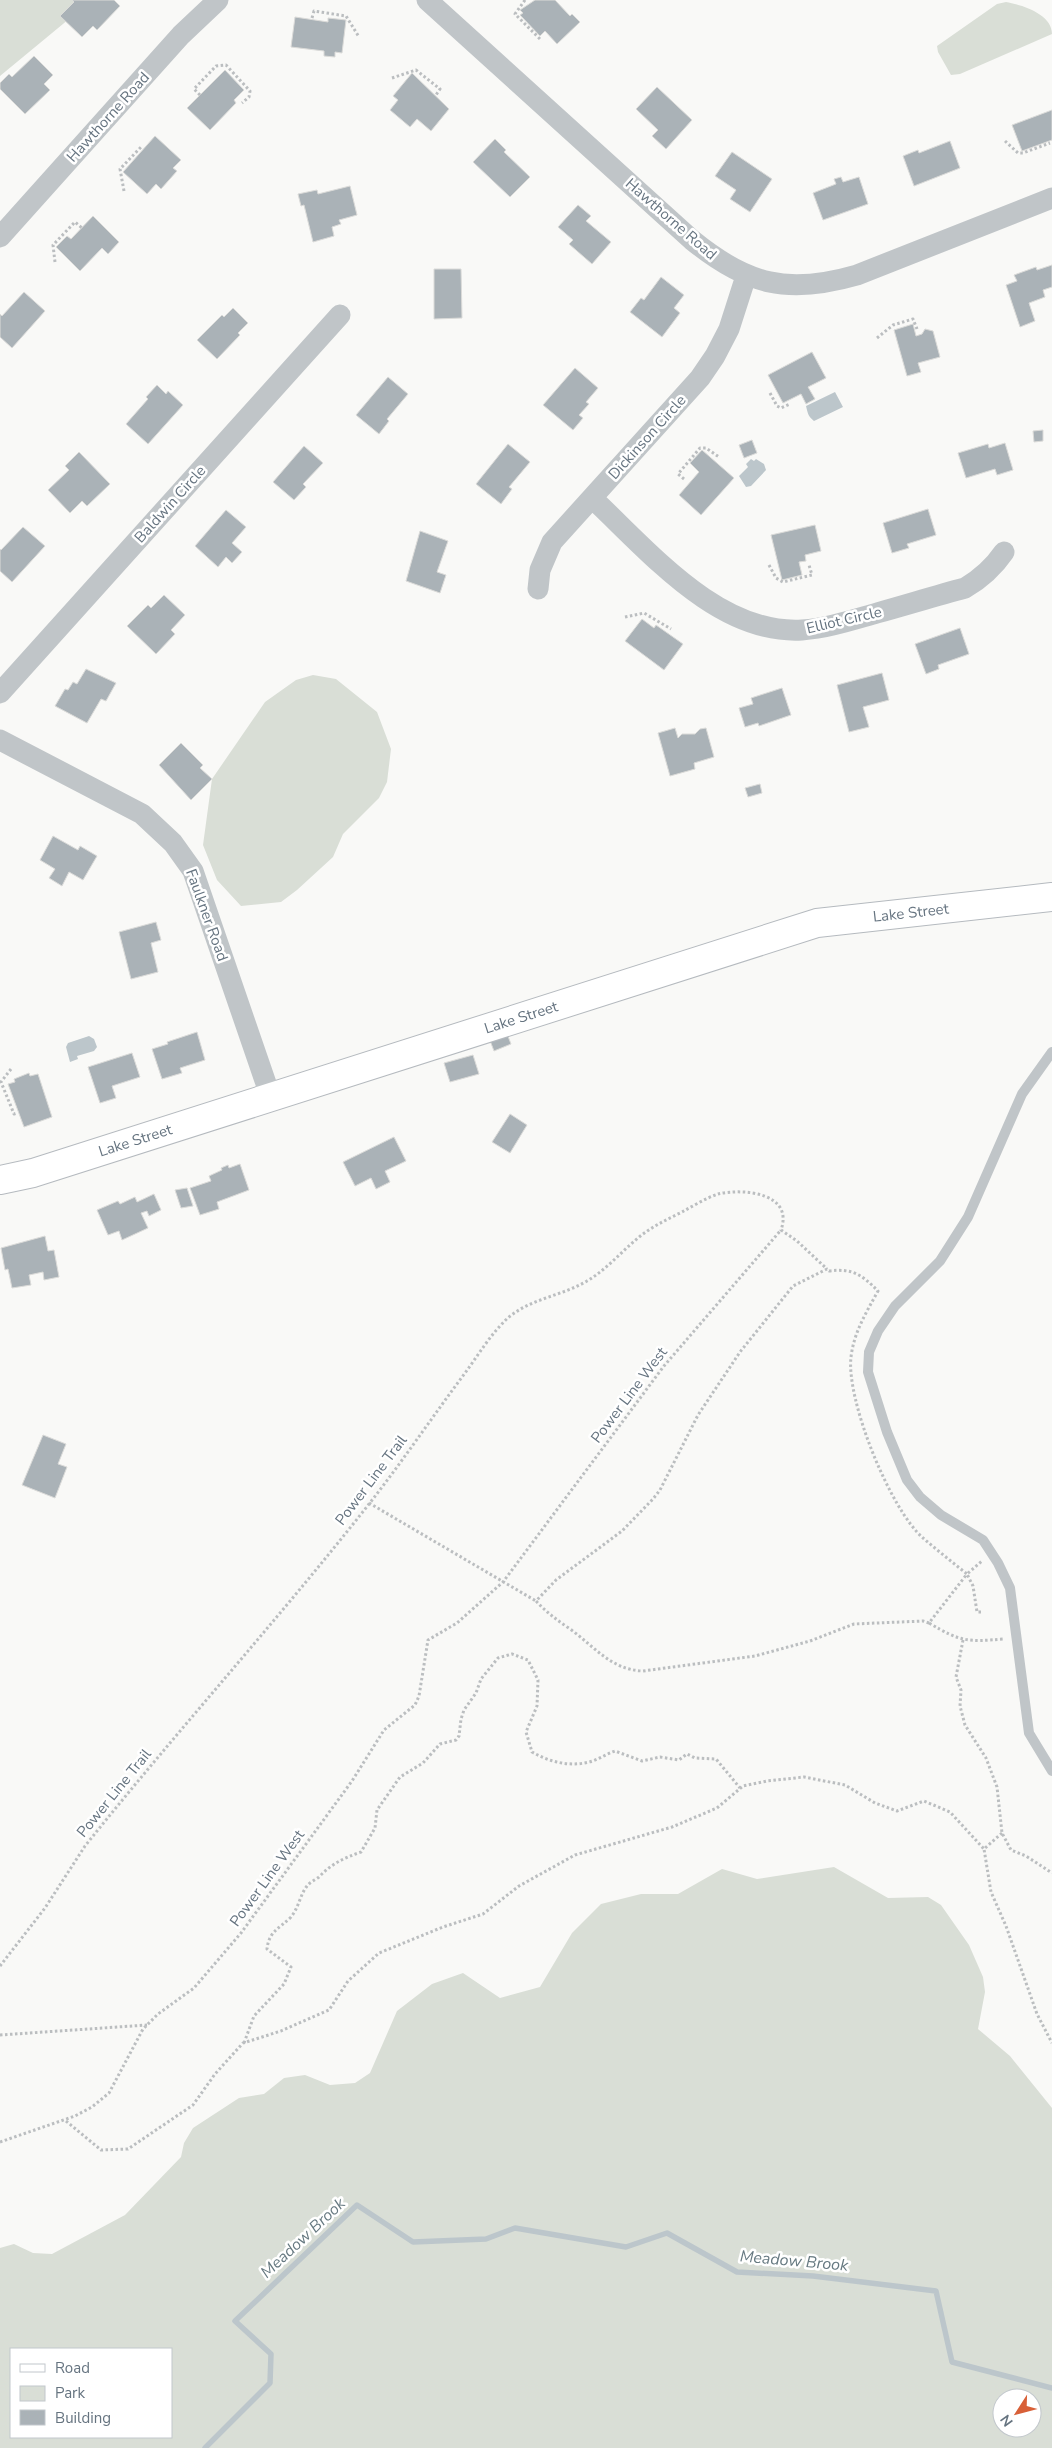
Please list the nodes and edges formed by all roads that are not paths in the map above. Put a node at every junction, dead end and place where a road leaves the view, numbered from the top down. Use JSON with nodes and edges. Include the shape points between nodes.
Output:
{"nodes":[{"id":1,"x":218,"y":0,"type":"edge"},
{"id":2,"x":427,"y":0,"type":"edge"},
{"id":3,"x":1052,"y":198,"type":"edge"},
{"id":4,"x":0,"y":237,"type":"edge"},
{"id":5,"x":746,"y":276,"type":"junction"},
{"id":6,"x":340,"y":315,"type":"dead end"},
{"id":7,"x":592,"y":498,"type":"junction"},
{"id":8,"x":1004,"y":552,"type":"dead end"},
{"id":9,"x":538,"y":589,"type":"dead end"},
{"id":10,"x":0,"y":693,"type":"edge"},
{"id":11,"x":0,"y":740,"type":"edge"},
{"id":12,"x":1052,"y":897,"type":"edge"},
{"id":13,"x":1052,"y":1052,"type":"edge"},
{"id":14,"x":271,"y":1098,"type":"junction"},
{"id":15,"x":0,"y":1180,"type":"edge"},
{"id":16,"x":1052,"y":1771,"type":"edge"}],
"edges":[{"from":1,"to":4,"type":"street","name":"Hawthorne Road","via":[[193,22]]},
{"from":2,"to":5,"type":"street","name":"Hawthorne Road","via":[[692,240],[717,260]]},
{"from":3,"to":5,"type":"street","name":"Hawthorne Road","via":[[830,283],[775,284]]},
{"from":5,"to":7,"type":"street","name":"Dickinson Circle","via":[[730,329],[715,356],[681,400]]},
{"from":6,"to":10,"type":"street","name":"Baldwin Circle"},
{"from":7,"to":8,"type":"street","name":"Elliot Circle","via":[[712,605],[746,621],[783,629],[802,630],[838,624],[965,588],[994,567]]},
{"from":7,"to":9,"type":"street","name":"Dickinson Circle","via":[[552,542],[540,570]]},
{"from":11,"to":14,"type":"street","name":"Faulkner Road","via":[[142,814],[174,843],[193,871]]},
{"from":12,"to":14,"type":"main road","name":"Lake Street","via":[[818,923]]},
{"from":13,"to":16,"type":"lane","via":[[1022,1094],[968,1217],[940,1261],[895,1306],[878,1331],[869,1352],[868,1372],[906,1480],[941,1515],[982,1540],[1010,1588],[1028,1733]]},
{"from":14,"to":15,"type":"main road","name":"Lake Street","via":[[33,1173]]}]}
